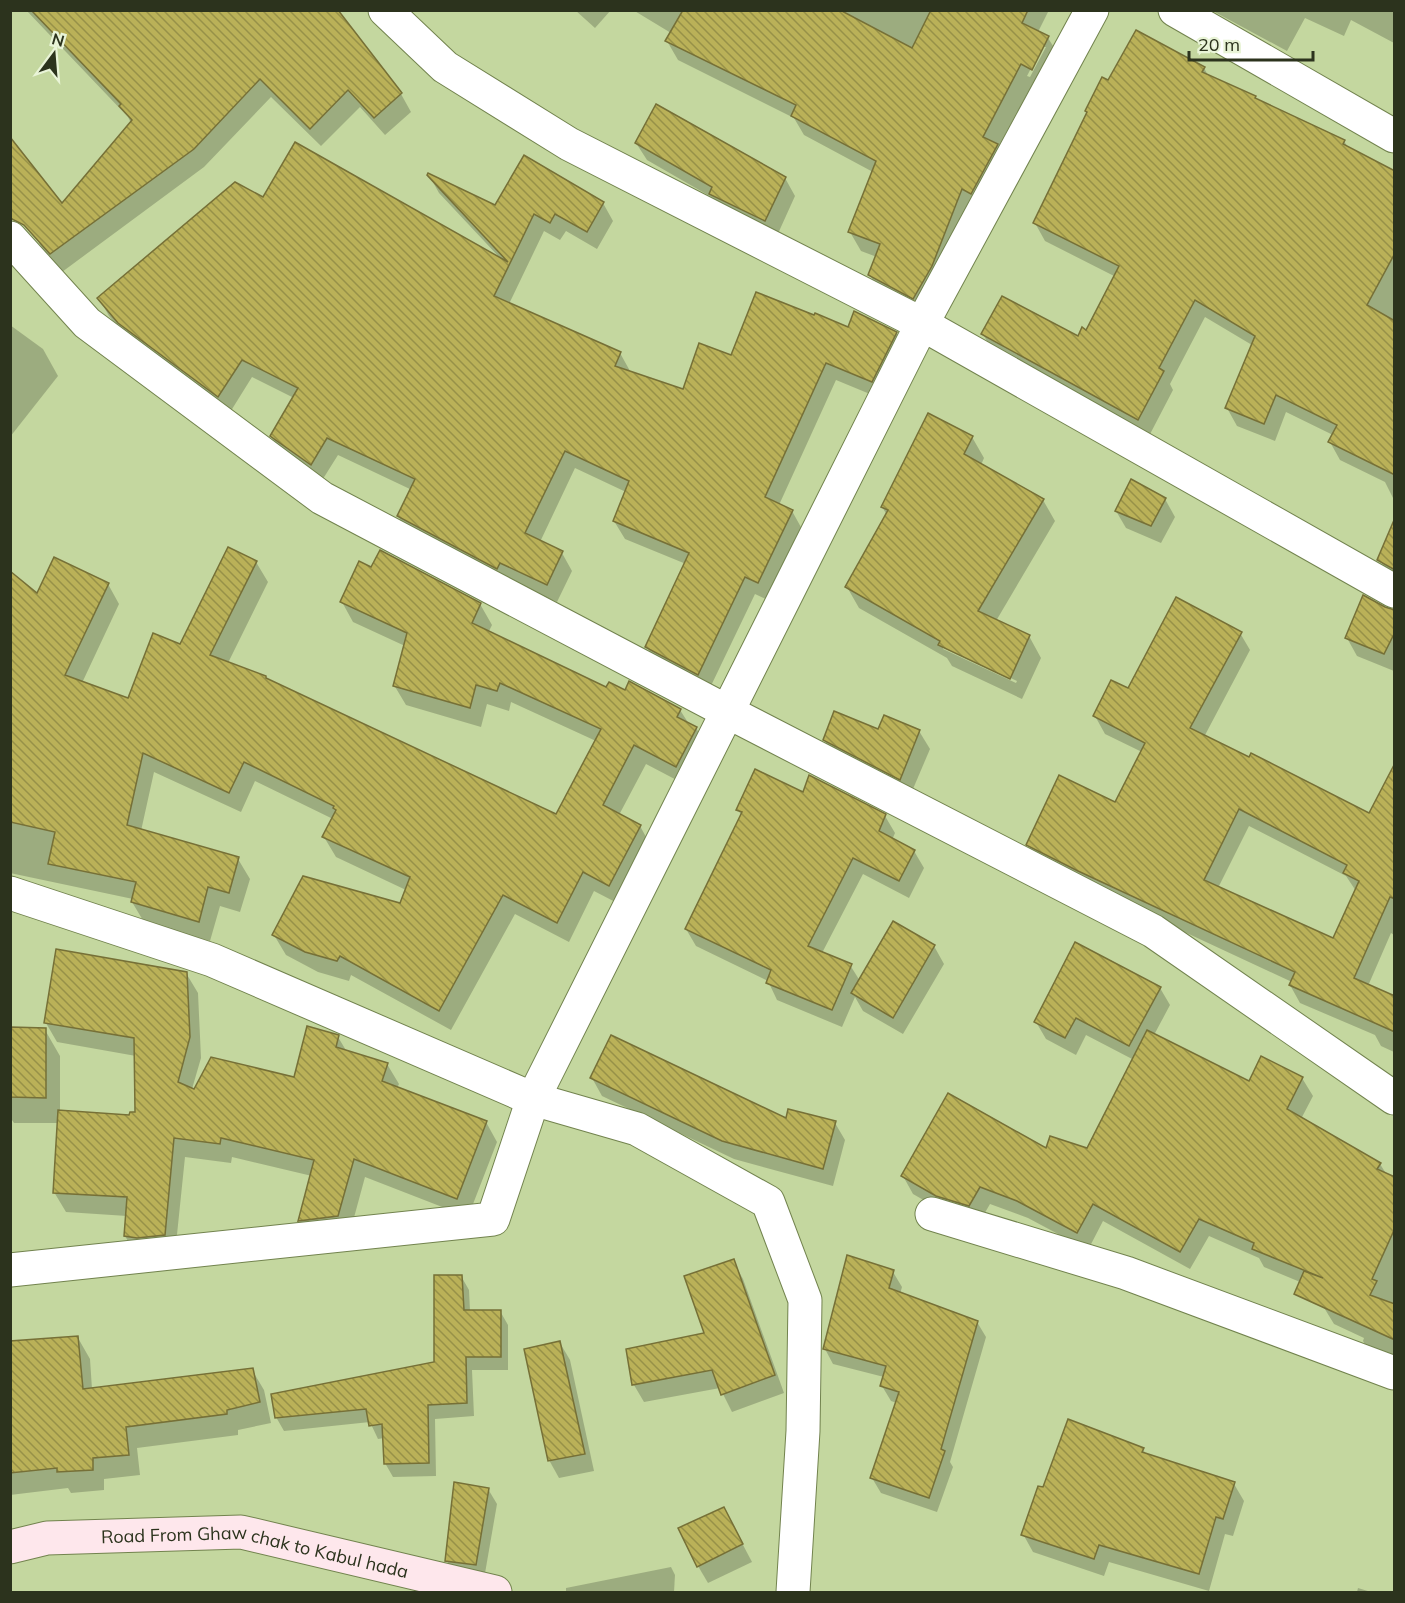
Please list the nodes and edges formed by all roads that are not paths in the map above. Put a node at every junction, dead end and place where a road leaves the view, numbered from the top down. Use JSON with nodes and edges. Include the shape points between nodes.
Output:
{"nodes":[{"id":1,"x":385,"y":10,"type":"edge"},
{"id":2,"x":1092,"y":10,"type":"edge"},
{"id":3,"x":1175,"y":10,"type":"edge"},
{"id":4,"x":1395,"y":136,"type":"edge"},
{"id":5,"x":10,"y":238,"type":"edge"},
{"id":6,"x":922,"y":324,"type":"junction"},
{"id":7,"x":1395,"y":591,"type":"edge"},
{"id":8,"x":728,"y":712,"type":"junction"},
{"id":9,"x":10,"y":893,"type":"edge"},
{"id":10,"x":1395,"y":1098,"type":"edge"},
{"id":11,"x":533,"y":1100,"type":"junction"},
{"id":12,"x":933,"y":1214,"type":"dead end"},
{"id":13,"x":10,"y":1270,"type":"edge"},
{"id":14,"x":1395,"y":1373,"type":"edge"},
{"id":15,"x":10,"y":1547,"type":"edge"},
{"id":16,"x":495,"y":1593,"type":"edge"},
{"id":17,"x":793,"y":1593,"type":"edge"}],
"edges":[{"from":1,"to":6,"type":"street","via":[[445,67],[568,144]]},
{"from":2,"to":6,"type":"street"},
{"from":3,"to":4,"type":"street"},
{"from":5,"to":8,"type":"street","via":[[87,323],[322,498]]},
{"from":6,"to":7,"type":"street"},
{"from":6,"to":8,"type":"street"},
{"from":8,"to":10,"type":"street","via":[[1154,931]]},
{"from":8,"to":11,"type":"street"},
{"from":9,"to":11,"type":"street","via":[[212,960]]},
{"from":11,"to":13,"type":"street","via":[[493,1219]]},
{"from":11,"to":17,"type":"street","via":[[637,1129],[768,1202],[805,1300],[803,1431]]},
{"from":12,"to":14,"type":"street","via":[[1126,1273]]},
{"from":15,"to":16,"type":"street","name":"Road From Ghaw chak to Kabul hada","via":[[47,1538],[241,1532]]}]}
